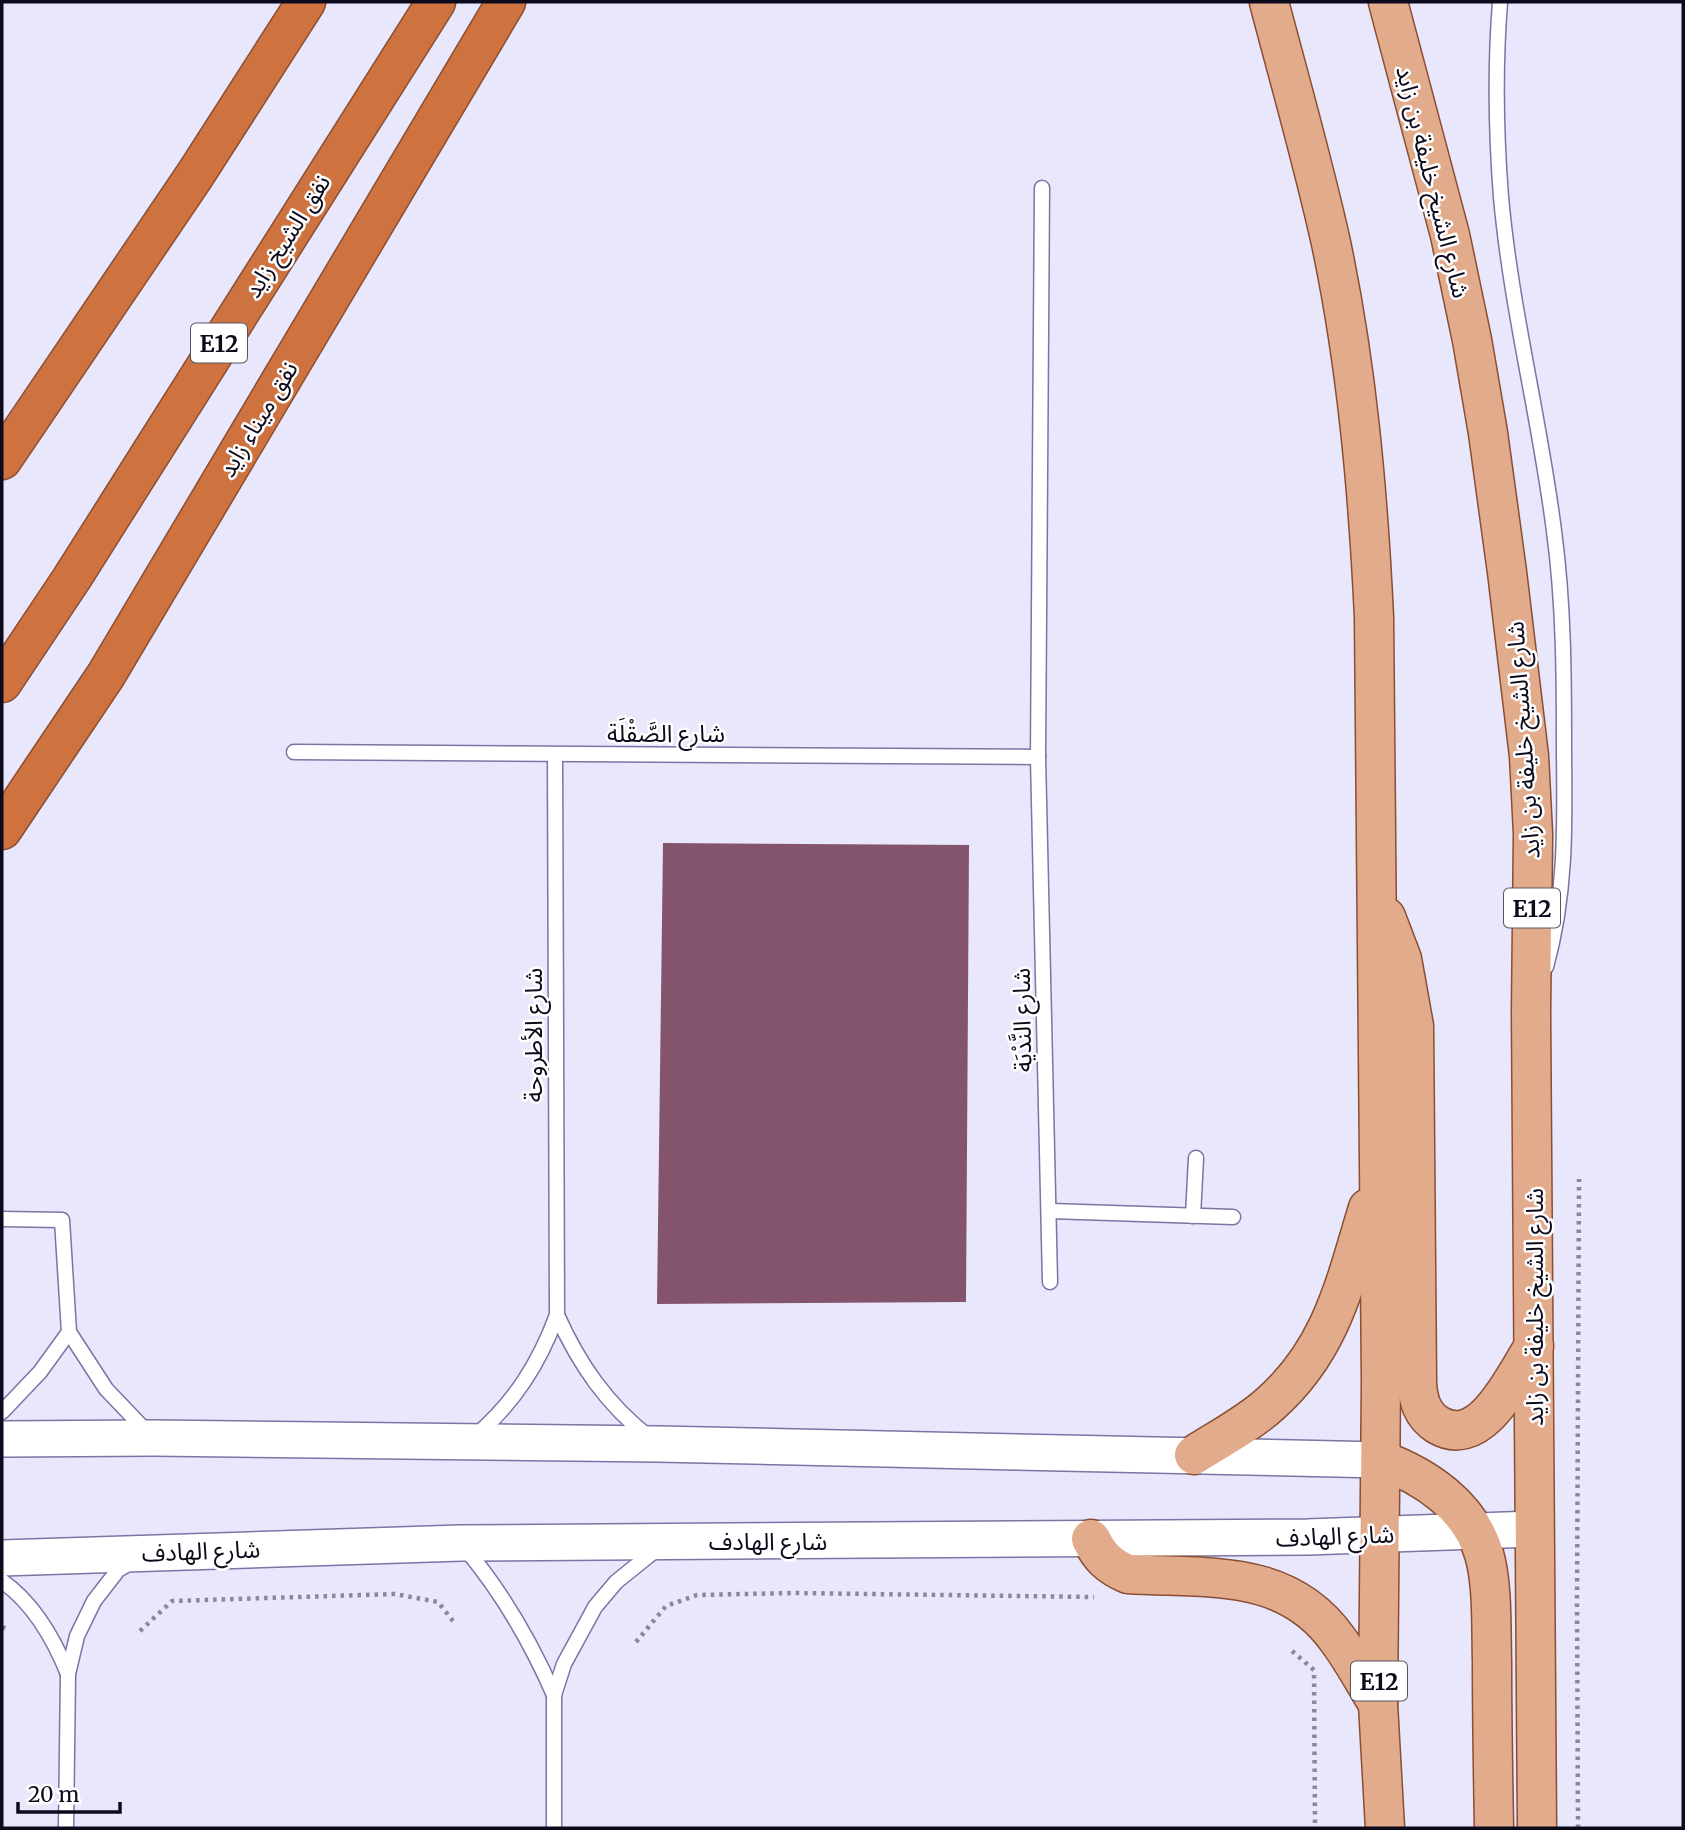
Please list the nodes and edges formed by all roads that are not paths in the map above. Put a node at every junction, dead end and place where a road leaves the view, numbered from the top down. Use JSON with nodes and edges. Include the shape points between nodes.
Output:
{"nodes":[{"id":1,"x":306,"y":2,"type":"edge"},
{"id":2,"x":436,"y":2,"type":"edge"},
{"id":3,"x":506,"y":2,"type":"edge"},
{"id":4,"x":1269,"y":2,"type":"edge"},
{"id":5,"x":1388,"y":2,"type":"edge"},
{"id":6,"x":1500,"y":2,"type":"edge"},
{"id":7,"x":1042,"y":188,"type":"dead end"},
{"id":8,"x":2,"y":460,"type":"edge"},
{"id":9,"x":2,"y":683,"type":"edge"},
{"id":10,"x":294,"y":752,"type":"dead end"},
{"id":11,"x":555,"y":755,"type":"junction"},
{"id":12,"x":1038,"y":757,"type":"junction"},
{"id":13,"x":2,"y":831,"type":"edge"},
{"id":14,"x":1376,"y":900,"type":"junction"},
{"id":15,"x":1531,"y":1012,"type":"junction"},
{"id":16,"x":1196,"y":1158,"type":"dead end"},
{"id":17,"x":1379,"y":1172,"type":"junction"},
{"id":18,"x":1050,"y":1211,"type":"junction"},
{"id":19,"x":1193,"y":1216,"type":"junction"},
{"id":20,"x":1233,"y":1217,"type":"dead end"},
{"id":21,"x":2,"y":1219,"type":"edge"},
{"id":22,"x":1050,"y":1282,"type":"dead end"},
{"id":23,"x":557,"y":1315,"type":"junction"},
{"id":24,"x":68,"y":1332,"type":"junction"},
{"id":25,"x":1534,"y":1346,"type":"junction"},
{"id":26,"x":2,"y":1412,"type":"edge"},
{"id":27,"x":154,"y":1438,"type":"junction"},
{"id":28,"x":2,"y":1439,"type":"edge"},
{"id":29,"x":468,"y":1442,"type":"junction"},
{"id":30,"x":658,"y":1444,"type":"junction"},
{"id":31,"x":1194,"y":1455,"type":"junction"},
{"id":32,"x":1381,"y":1460,"type":"junction"},
{"id":33,"x":1535,"y":1529,"type":"junction"},
{"id":34,"x":1474,"y":1532,"type":"junction"},
{"id":35,"x":1381,"y":1534,"type":"junction"},
{"id":36,"x":1091,"y":1539,"type":"junction"},
{"id":37,"x":667,"y":1542,"type":"junction"},
{"id":38,"x":461,"y":1543,"type":"junction"},
{"id":39,"x":147,"y":1553,"type":"junction"},
{"id":40,"x":2,"y":1558,"type":"edge"},
{"id":41,"x":2,"y":1581,"type":"edge"},
{"id":42,"x":68,"y":1674,"type":"junction"},
{"id":43,"x":554,"y":1695,"type":"junction"},
{"id":44,"x":1378,"y":1704,"type":"junction"},
{"id":45,"x":66,"y":1828,"type":"edge"},
{"id":46,"x":554,"y":1828,"type":"edge"},
{"id":47,"x":1385,"y":1828,"type":"edge"},
{"id":48,"x":1494,"y":1828,"type":"edge"},
{"id":49,"x":1537,"y":1828,"type":"edge"}],
"edges":[{"from":1,"to":8,"type":"highway"},
{"from":2,"to":9,"type":"highway","name":"نفق الشيخ زايد","number":"E12"},
{"from":3,"to":13,"type":"highway","name":"نفق ميناء زايد","via":[[119,653]]},
{"from":4,"to":14,"type":"main road","number":"E12","via":[[1331,244],[1361,429],[1374,617]]},
{"from":5,"to":15,"type":"main road","name":"شارع الشيخ خليفة بن زايد","number":"E12","via":[[1450,235],[1488,433],[1529,756]]},
{"from":6,"to":15,"type":"lane","via":[[1502,197],[1562,604],[1565,852],[1555,933]]},
{"from":7,"to":12,"type":"lane","name":"شارع النَّدْيَة"},
{"from":10,"to":11,"type":"lane","name":"شارع الصَّقْلَة"},
{"from":11,"to":12,"type":"lane","name":"شارع الصَّقْلَة"},
{"from":11,"to":23,"type":"lane","name":"شارع الأطروحة"},
{"from":12,"to":18,"type":"lane","name":"شارع النَّدْيَة"},
{"from":14,"to":17,"type":"main road","number":"E12"},
{"from":14,"to":25,"type":"main road","via":[[1402,958],[1413,1026],[1417,1383],[1418,1400],[1426,1415],[1440,1426],[1457,1430],[1474,1426],[1488,1416]]},
{"from":15,"to":25,"type":"main road","name":"شارع الشيخ خليفة بن زايد","number":"E12"},
{"from":16,"to":19,"type":"lane"},
{"from":17,"to":31,"type":"main road","via":[[1322,1342],[1269,1405]]},
{"from":17,"to":32,"type":"main road","number":"E12"},
{"from":18,"to":19,"type":"lane"},
{"from":18,"to":22,"type":"lane","name":"شارع النَّدْيَة"},
{"from":19,"to":20,"type":"lane"},
{"from":21,"to":24,"type":"lane","via":[[62,1220]]},
{"from":23,"to":29,"type":"lane","name":"شارع الأطروحة","via":[[523,1386]]},
{"from":23,"to":30,"type":"lane","name":"شارع الأطروحة","via":[[598,1387]]},
{"from":24,"to":26,"type":"lane","via":[[40,1372]]},
{"from":24,"to":27,"type":"lane","via":[[106,1389]]},
{"from":25,"to":33,"type":"main road","name":"شارع الشيخ خليفة بن زايد","number":"E12"},
{"from":27,"to":28,"type":"street"},
{"from":27,"to":29,"type":"street"},
{"from":29,"to":30,"type":"street"},
{"from":30,"to":31,"type":"street"},
{"from":31,"to":32,"type":"street"},
{"from":32,"to":34,"type":"main road","via":[[1435,1486]]},
{"from":32,"to":35,"type":"main road","number":"E12"},
{"from":33,"to":34,"type":"street","name":"شارع الهادف"},
{"from":33,"to":49,"type":"main road","name":"شارع الشيخ خليفة بن زايد","number":"E12"},
{"from":34,"to":35,"type":"street","name":"شارع الهادف"},
{"from":34,"to":48,"type":"main road","via":[[1484,1555],[1491,1611]]},
{"from":35,"to":36,"type":"street","name":"شارع الهادف"},
{"from":35,"to":44,"type":"main road","number":"E12"},
{"from":36,"to":37,"type":"street","name":"شارع الهادف"},
{"from":36,"to":44,"type":"main road","via":[[1099,1555],[1128,1574],[1243,1579],[1296,1600],[1337,1638]]},
{"from":37,"to":38,"type":"street","name":"شارع الهادف"},
{"from":37,"to":43,"type":"lane","via":[[632,1568],[595,1607],[564,1664]]},
{"from":38,"to":39,"type":"street","name":"شارع الهادف"},
{"from":38,"to":43,"type":"lane","via":[[514,1615]]},
{"from":39,"to":40,"type":"street","name":"شارع الهادف"},
{"from":39,"to":42,"type":"lane","via":[[118,1570],[94,1601],[77,1636]]},
{"from":41,"to":42,"type":"lane","via":[[43,1625]]},
{"from":42,"to":45,"type":"lane"},
{"from":43,"to":46,"type":"lane"},
{"from":44,"to":47,"type":"main road","number":"E12"}]}
